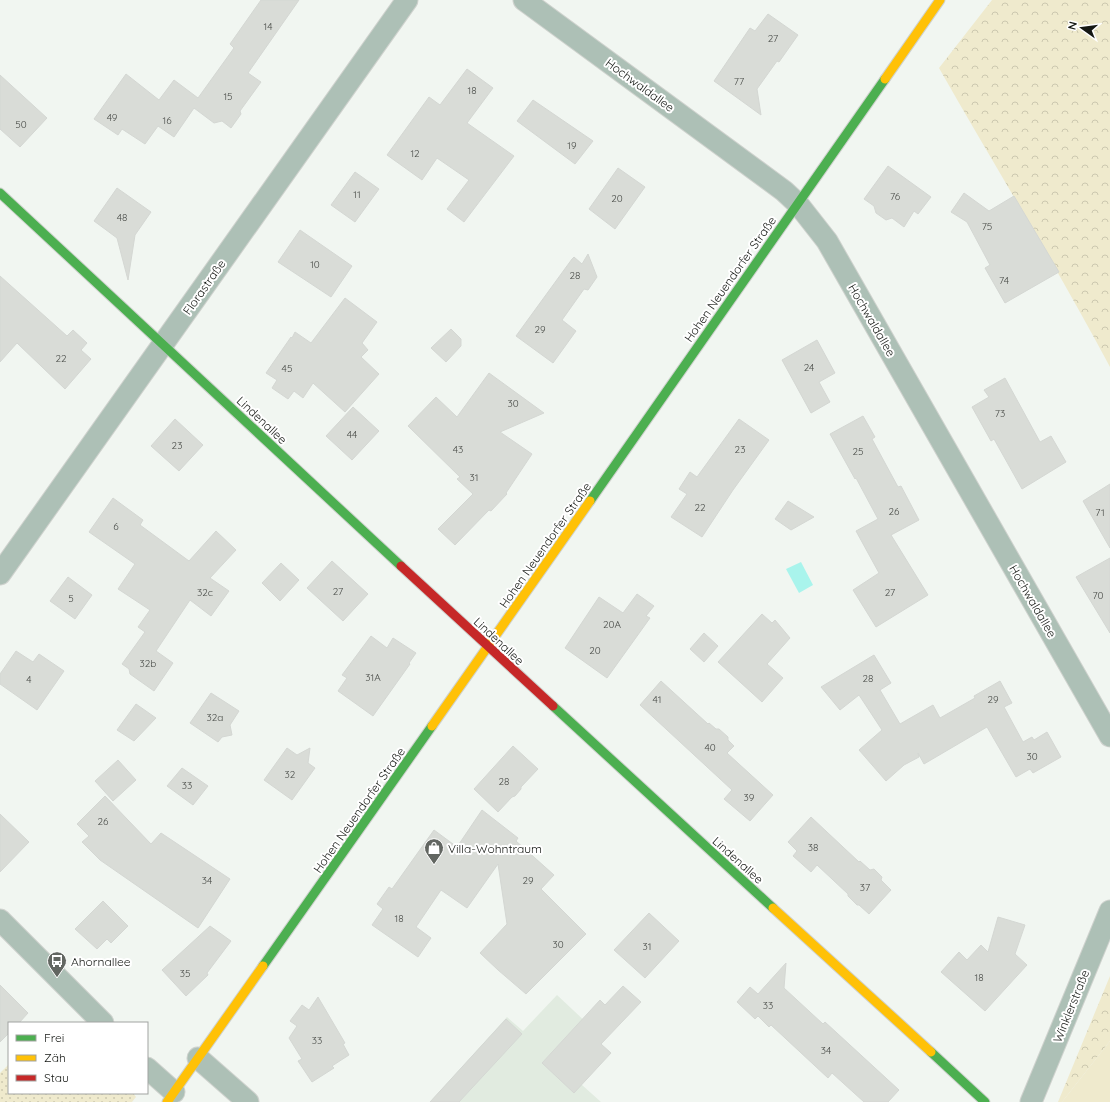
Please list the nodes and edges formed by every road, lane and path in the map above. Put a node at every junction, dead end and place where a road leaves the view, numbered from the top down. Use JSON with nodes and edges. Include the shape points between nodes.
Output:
{"nodes":[{"id":1,"x":407,"y":0,"type":"edge"},
{"id":2,"x":524,"y":0,"type":"edge"},
{"id":3,"x":940,"y":0,"type":"edge"},
{"id":4,"x":0,"y":193,"type":"edge"},
{"id":5,"x":798,"y":204,"type":"junction"},
{"id":6,"x":164,"y":344,"type":"junction"},
{"id":7,"x":0,"y":574,"type":"edge"},
{"id":8,"x":488,"y":647,"type":"junction"},
{"id":9,"x":1110,"y":736,"type":"edge"},
{"id":10,"x":1110,"y":911,"type":"edge"},
{"id":11,"x":0,"y":920,"type":"edge"},
{"id":12,"x":102,"y":1022,"type":"edge"},
{"id":13,"x":198,"y":1058,"type":"junction"},
{"id":14,"x":148,"y":1069,"type":"edge"},
{"id":15,"x":170,"y":1097,"type":"edge"},
{"id":16,"x":248,"y":1102,"type":"edge"},
{"id":17,"x":985,"y":1102,"type":"edge"},
{"id":18,"x":1031,"y":1102,"type":"edge"}],
"edges":[{"from":1,"to":6,"type":"street","name":"Florastraße"},
{"from":2,"to":5,"type":"street","name":"Hochwaldallee"},
{"from":3,"to":5,"type":"main road","name":"Hohen Neuendorfer Straße"},
{"from":4,"to":6,"type":"main road","name":"Lindenallee"},
{"from":5,"to":8,"type":"main road","name":"Hohen Neuendorfer Straße"},
{"from":5,"to":9,"type":"street","name":"Hochwaldallee","via":[[827,241]]},
{"from":6,"to":7,"type":"street","name":"Florastraße"},
{"from":6,"to":8,"type":"main road","name":"Lindenallee"},
{"from":8,"to":13,"type":"main road","name":"Hohen Neuendorfer Straße"},
{"from":8,"to":17,"type":"main road","name":"Lindenallee"},
{"from":10,"to":18,"type":"street","name":"Winklerstraße"},
{"from":11,"to":12,"type":"street"},
{"from":13,"to":15,"type":"main road","name":"Hohen Neuendorfer Straße"},
{"from":13,"to":16,"type":"street"},
{"from":14,"to":15,"type":"street"}]}
